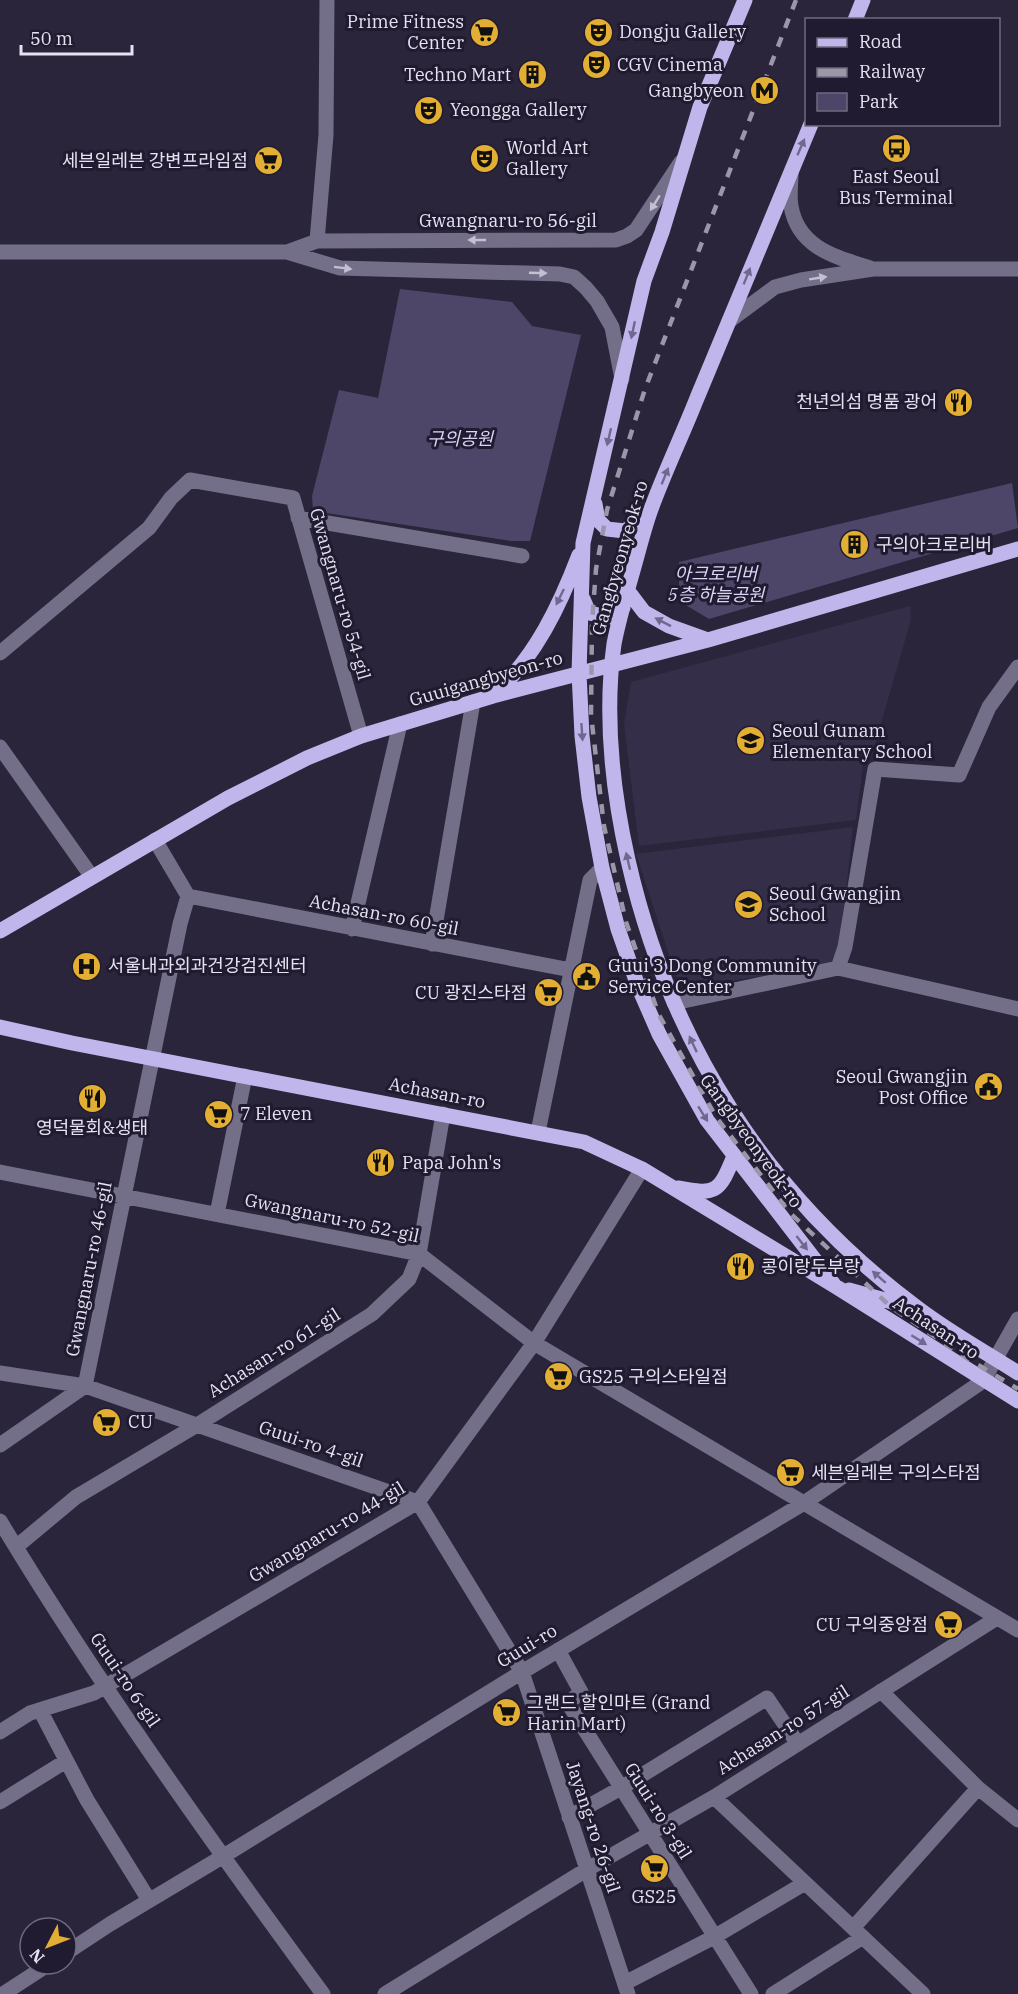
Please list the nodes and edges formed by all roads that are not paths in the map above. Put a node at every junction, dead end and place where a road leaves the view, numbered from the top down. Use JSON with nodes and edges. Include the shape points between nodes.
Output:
{"nodes":[{"id":1,"x":327,"y":0,"type":"edge"},
{"id":2,"x":745,"y":0,"type":"edge"},
{"id":3,"x":863,"y":0,"type":"edge"},
{"id":4,"x":856,"y":18,"type":"edge"},
{"id":5,"x":810,"y":126,"type":"edge"},
{"id":6,"x":686,"y":153,"type":"junction"},
{"id":7,"x":792,"y":169,"type":"junction"},
{"id":8,"x":317,"y":241,"type":"junction"},
{"id":9,"x":0,"y":252,"type":"edge"},
{"id":10,"x":287,"y":252,"type":"junction"},
{"id":11,"x":873,"y":269,"type":"junction"},
{"id":12,"x":1018,"y":269,"type":"edge"},
{"id":13,"x":729,"y":321,"type":"junction"},
{"id":14,"x":622,"y":380,"type":"junction"},
{"id":15,"x":594,"y":501,"type":"junction"},
{"id":16,"x":650,"y":512,"type":"junction"},
{"id":17,"x":298,"y":518,"type":"junction"},
{"id":18,"x":583,"y":543,"type":"junction"},
{"id":19,"x":1018,"y":549,"type":"edge"},
{"id":20,"x":522,"y":556,"type":"dead end"},
{"id":21,"x":628,"y":591,"type":"junction"},
{"id":22,"x":582,"y":596,"type":"junction"},
{"id":23,"x":623,"y":608,"type":"junction"},
{"id":24,"x":708,"y":640,"type":"junction"},
{"id":25,"x":0,"y":653,"type":"edge"},
{"id":26,"x":612,"y":666,"type":"junction"},
{"id":27,"x":1018,"y":667,"type":"edge"},
{"id":28,"x":579,"y":673,"type":"junction"},
{"id":29,"x":493,"y":696,"type":"junction"},
{"id":30,"x":473,"y":702,"type":"junction"},
{"id":31,"x":400,"y":724,"type":"junction"},
{"id":32,"x":361,"y":736,"type":"junction"},
{"id":33,"x":0,"y":747,"type":"edge"},
{"id":34,"x":155,"y":840,"type":"junction"},
{"id":35,"x":602,"y":868,"type":"junction"},
{"id":36,"x":93,"y":877,"type":"junction"},
{"id":37,"x":189,"y":896,"type":"junction"},
{"id":38,"x":352,"y":929,"type":"junction"},
{"id":39,"x":0,"y":931,"type":"edge"},
{"id":40,"x":432,"y":944,"type":"junction"},
{"id":41,"x":838,"y":968,"type":"junction"},
{"id":42,"x":571,"y":970,"type":"junction"},
{"id":43,"x":674,"y":1003,"type":"junction"},
{"id":44,"x":1018,"y":1009,"type":"edge"},
{"id":45,"x":0,"y":1027,"type":"edge"},
{"id":46,"x":152,"y":1059,"type":"junction"},
{"id":47,"x":245,"y":1076,"type":"junction"},
{"id":48,"x":443,"y":1114,"type":"junction"},
{"id":49,"x":538,"y":1132,"type":"junction"},
{"id":50,"x":734,"y":1156,"type":"junction"},
{"id":51,"x":642,"y":1169,"type":"junction"},
{"id":52,"x":0,"y":1172,"type":"edge"},
{"id":53,"x":670,"y":1186,"type":"junction"},
{"id":54,"x":124,"y":1195,"type":"junction"},
{"id":55,"x":217,"y":1214,"type":"junction"},
{"id":56,"x":419,"y":1254,"type":"junction"},
{"id":57,"x":835,"y":1286,"type":"junction"},
{"id":58,"x":918,"y":1309,"type":"junction"},
{"id":59,"x":1018,"y":1319,"type":"edge"},
{"id":60,"x":534,"y":1343,"type":"junction"},
{"id":61,"x":996,"y":1359,"type":"junction"},
{"id":62,"x":0,"y":1373,"type":"edge"},
{"id":63,"x":1018,"y":1373,"type":"edge"},
{"id":64,"x":983,"y":1381,"type":"junction"},
{"id":65,"x":85,"y":1386,"type":"junction"},
{"id":66,"x":1018,"y":1401,"type":"edge"},
{"id":67,"x":197,"y":1425,"type":"junction"},
{"id":68,"x":0,"y":1445,"type":"edge"},
{"id":69,"x":418,"y":1502,"type":"junction"},
{"id":70,"x":804,"y":1503,"type":"junction"},
{"id":71,"x":0,"y":1521,"type":"edge"},
{"id":72,"x":16,"y":1547,"type":"junction"},
{"id":73,"x":997,"y":1618,"type":"junction"},
{"id":74,"x":1018,"y":1630,"type":"edge"},
{"id":75,"x":558,"y":1650,"type":"junction"},
{"id":76,"x":522,"y":1672,"type":"junction"},
{"id":77,"x":105,"y":1686,"type":"junction"},
{"id":78,"x":881,"y":1691,"type":"junction"},
{"id":79,"x":40,"y":1710,"type":"junction"},
{"id":80,"x":0,"y":1732,"type":"edge"},
{"id":81,"x":798,"y":1744,"type":"junction"},
{"id":82,"x":66,"y":1761,"type":"junction"},
{"id":83,"x":621,"y":1788,"type":"junction"},
{"id":84,"x":978,"y":1788,"type":"junction"},
{"id":85,"x":714,"y":1797,"type":"junction"},
{"id":86,"x":0,"y":1802,"type":"edge"},
{"id":87,"x":569,"y":1817,"type":"junction"},
{"id":88,"x":1018,"y":1820,"type":"edge"},
{"id":89,"x":649,"y":1834,"type":"junction"},
{"id":90,"x":222,"y":1857,"type":"junction"},
{"id":91,"x":586,"y":1870,"type":"junction"},
{"id":92,"x":805,"y":1883,"type":"junction"},
{"id":93,"x":149,"y":1900,"type":"junction"},
{"id":94,"x":858,"y":1933,"type":"junction"},
{"id":95,"x":714,"y":1936,"type":"junction"},
{"id":96,"x":78,"y":1945,"type":"edge"},
{"id":97,"x":31,"y":1976,"type":"edge"},
{"id":98,"x":626,"y":1988,"type":"edge"},
{"id":99,"x":3,"y":1994,"type":"edge"},
{"id":100,"x":323,"y":1994,"type":"edge"},
{"id":101,"x":385,"y":1994,"type":"edge"},
{"id":102,"x":751,"y":1994,"type":"edge"},
{"id":103,"x":773,"y":1994,"type":"edge"},
{"id":104,"x":922,"y":1994,"type":"edge"}],
"edges":[{"from":1,"to":8,"type":"street","via":[[326,135]]},
{"from":2,"to":6,"type":"main road","name":"Gangbyeonyeok-ro","via":[[700,107]]},
{"from":3,"to":4,"type":"main road"},
{"from":7,"to":5,"type":"main road","name":"Gangbyeonyeok-ro","one_way":true},
{"from":6,"to":8,"type":"street","name":"Gwangnaru-ro 56-gil","one_way":true,"via":[[645,219],[636,230],[616,240]]},
{"from":6,"to":14,"type":"main road","name":"Gangbyeonyeok-ro","one_way":true,"via":[[644,281]]},
{"from":7,"to":11,"type":"street","via":[[790,204],[795,224],[826,254]]},
{"from":13,"to":7,"type":"main road","name":"Gangbyeonyeok-ro","one_way":true},
{"from":8,"to":10,"type":"street","name":"Gwangnaru-ro 56-gil"},
{"from":9,"to":10,"type":"street","name":"Gwangnaru-ro 56-gil"},
{"from":10,"to":14,"type":"street","name":"Gwangnaru-ro 56-gil","one_way":true,"via":[[340,268],[574,277],[597,301],[612,327]]},
{"from":11,"to":12,"type":"street"},
{"from":13,"to":11,"type":"street","one_way":true,"via":[[775,287]]},
{"from":16,"to":13,"type":"main road","name":"Gangbyeonyeok-ro","one_way":true},
{"from":14,"to":15,"type":"main road","name":"Gangbyeonyeok-ro","one_way":true},
{"from":15,"to":16,"type":"main road","via":[[598,519],[607,529],[625,531]]},
{"from":15,"to":18,"type":"main road","name":"Gangbyeonyeok-ro"},
{"from":16,"to":21,"type":"main road","name":"Gangbyeonyeok-ro"},
{"from":17,"to":20,"type":"street"},
{"from":17,"to":25,"type":"street","name":"Gwangnaru-ro 54-gil","via":[[292,498],[190,480],[149,528]]},
{"from":17,"to":32,"type":"street","name":"Gwangnaru-ro 54-gil"},
{"from":18,"to":22,"type":"main road","name":"Gangbyeonyeok-ro"},
{"from":18,"to":29,"type":"main road","one_way":true,"via":[[543,633]]},
{"from":19,"to":24,"type":"main road","name":"Guuigangbyeon-ro"},
{"from":21,"to":23,"type":"main road","name":"Gangbyeonyeok-ro"},
{"from":24,"to":21,"type":"main road","one_way":true,"via":[[644,612]]},
{"from":22,"to":23,"type":"main road","via":[[589,613],[609,617]]},
{"from":22,"to":28,"type":"main road","name":"Gangbyeonyeok-ro"},
{"from":23,"to":26,"type":"main road","name":"Gangbyeonyeok-ro"},
{"from":24,"to":26,"type":"main road","name":"Guuigangbyeon-ro"},
{"from":26,"to":28,"type":"main road","name":"Guuigangbyeon-ro"},
{"from":43,"to":26,"type":"main road","name":"Gangbyeonyeok-ro","one_way":true,"via":[[639,906],[623,838],[608,718]]},
{"from":27,"to":41,"type":"street","via":[[989,706],[959,775],[875,769],[845,947]]},
{"from":28,"to":29,"type":"main road","name":"Guuigangbyeon-ro"},
{"from":28,"to":35,"type":"main road","name":"Gangbyeonyeok-ro","one_way":true,"via":[[589,796]]},
{"from":29,"to":30,"type":"main road","name":"Guuigangbyeon-ro"},
{"from":30,"to":31,"type":"main road","name":"Guuigangbyeon-ro"},
{"from":30,"to":40,"type":"street"},
{"from":31,"to":32,"type":"main road","name":"Guuigangbyeon-ro"},
{"from":31,"to":38,"type":"street"},
{"from":32,"to":34,"type":"main road","name":"Guuigangbyeon-ro","via":[[287,767]]},
{"from":33,"to":36,"type":"street"},
{"from":34,"to":36,"type":"main road","name":"Guuigangbyeon-ro"},
{"from":34,"to":37,"type":"street"},
{"from":35,"to":42,"type":"street","via":[[590,880]]},
{"from":35,"to":50,"type":"main road","name":"Gangbyeonyeok-ro","one_way":true,"via":[[618,929],[658,1034],[707,1120]]},
{"from":36,"to":39,"type":"main road","name":"Guuigangbyeon-ro"},
{"from":37,"to":38,"type":"street","name":"Achasan-ro 60-gil"},
{"from":37,"to":46,"type":"street","name":"Gwangnaru-ro 46-gil"},
{"from":38,"to":40,"type":"street","name":"Achasan-ro 60-gil"},
{"from":40,"to":42,"type":"street","name":"Achasan-ro 60-gil"},
{"from":41,"to":43,"type":"street"},
{"from":41,"to":44,"type":"street"},
{"from":42,"to":49,"type":"street"},
{"from":58,"to":43,"type":"main road","name":"Gangbyeonyeok-ro","one_way":true,"via":[[843,1246],[790,1190],[737,1122]]},
{"from":45,"to":46,"type":"main road","name":"Achasan-ro"},
{"from":46,"to":47,"type":"main road","name":"Achasan-ro"},
{"from":46,"to":54,"type":"street","name":"Gwangnaru-ro 46-gil"},
{"from":47,"to":48,"type":"main road","name":"Achasan-ro"},
{"from":47,"to":55,"type":"street"},
{"from":48,"to":49,"type":"main road","name":"Achasan-ro"},
{"from":48,"to":56,"type":"street","name":"Achasan-ro 61-gil"},
{"from":49,"to":51,"type":"main road","name":"Achasan-ro","via":[[584,1142]]},
{"from":50,"to":53,"type":"main road","via":[[719,1186],[705,1193]]},
{"from":50,"to":57,"type":"main road","name":"Gangbyeonyeok-ro","one_way":true},
{"from":51,"to":53,"type":"main road","name":"Achasan-ro"},
{"from":51,"to":60,"type":"street","name":"Gwangnaru-ro 44-gil"},
{"from":52,"to":54,"type":"street","name":"Gwangnaru-ro 52-gil"},
{"from":53,"to":57,"type":"main road","name":"Achasan-ro"},
{"from":54,"to":55,"type":"street","name":"Gwangnaru-ro 52-gil"},
{"from":54,"to":65,"type":"street","name":"Gwangnaru-ro 46-gil"},
{"from":55,"to":56,"type":"street","name":"Gwangnaru-ro 52-gil"},
{"from":56,"to":60,"type":"street","name":"Gwangnaru-ro 52-gil"},
{"from":56,"to":67,"type":"street","name":"Achasan-ro 61-gil","via":[[409,1279],[372,1314]]},
{"from":57,"to":58,"type":"main road","name":"Achasan-ro"},
{"from":57,"to":64,"type":"main road","name":"Achasan-ro","one_way":true},
{"from":58,"to":61,"type":"main road","name":"Gangbyeonyeok-ro"},
{"from":59,"to":61,"type":"street","name":"Guui-ro"},
{"from":60,"to":69,"type":"street","name":"Gwangnaru-ro 44-gil"},
{"from":60,"to":70,"type":"street","name":"Gwangnaru-ro 52-gil"},
{"from":61,"to":63,"type":"main road","name":"Achasan-ro"},
{"from":61,"to":64,"type":"street","name":"Guui-ro"},
{"from":62,"to":65,"type":"street","name":"Guui-ro 4-gil"},
{"from":64,"to":66,"type":"main road","name":"Achasan-ro"},
{"from":64,"to":70,"type":"street","name":"Guui-ro"},
{"from":65,"to":67,"type":"street","name":"Guui-ro 4-gil"},
{"from":65,"to":68,"type":"street"},
{"from":67,"to":69,"type":"street","name":"Guui-ro 4-gil"},
{"from":67,"to":72,"type":"street","name":"Achasan-ro 61-gil","via":[[76,1497]]},
{"from":69,"to":76,"type":"street"},
{"from":69,"to":77,"type":"street","name":"Gwangnaru-ro 44-gil"},
{"from":70,"to":73,"type":"street","name":"Gwangnaru-ro 52-gil"},
{"from":70,"to":75,"type":"street","name":"Guui-ro"},
{"from":71,"to":72,"type":"street","name":"Guui-ro 6-gil"},
{"from":72,"to":77,"type":"street","name":"Guui-ro 6-gil"},
{"from":73,"to":74,"type":"street","name":"Gwangnaru-ro 52-gil"},
{"from":73,"to":78,"type":"street","name":"Achasan-ro 57-gil"},
{"from":75,"to":76,"type":"street","name":"Guui-ro"},
{"from":75,"to":83,"type":"street","name":"Guui-ro 3-gil","via":[[581,1692],[568,1703]]},
{"from":76,"to":87,"type":"street","name":"Jayang-ro 26-gil"},
{"from":76,"to":90,"type":"street","name":"Guui-ro"},
{"from":77,"to":79,"type":"street","name":"Gwangnaru-ro 44-gil"},
{"from":77,"to":90,"type":"street","name":"Guui-ro 6-gil"},
{"from":78,"to":81,"type":"street","name":"Achasan-ro 57-gil"},
{"from":78,"to":84,"type":"street"},
{"from":79,"to":80,"type":"street","name":"Gwangnaru-ro 44-gil"},
{"from":79,"to":82,"type":"street"},
{"from":81,"to":83,"type":"street","via":[[767,1698]]},
{"from":81,"to":85,"type":"street","name":"Achasan-ro 57-gil"},
{"from":82,"to":86,"type":"street"},
{"from":82,"to":93,"type":"street"},
{"from":83,"to":87,"type":"street"},
{"from":83,"to":89,"type":"street","name":"Guui-ro 3-gil"},
{"from":84,"to":88,"type":"street"},
{"from":84,"to":94,"type":"street"},
{"from":85,"to":89,"type":"street","name":"Achasan-ro 57-gil"},
{"from":85,"to":92,"type":"street"},
{"from":87,"to":91,"type":"street","name":"Jayang-ro 26-gil"},
{"from":89,"to":91,"type":"street","name":"Achasan-ro 57-gil"},
{"from":89,"to":95,"type":"street","name":"Guui-ro 3-gil"},
{"from":90,"to":93,"type":"street","name":"Guui-ro"},
{"from":90,"to":100,"type":"street","name":"Guui-ro 6-gil"},
{"from":91,"to":98,"type":"street","name":"Jayang-ro 26-gil"},
{"from":91,"to":101,"type":"street","name":"Achasan-ro 57-gil"},
{"from":92,"to":94,"type":"street"},
{"from":92,"to":95,"type":"street"},
{"from":93,"to":96,"type":"street","name":"Guui-ro"},
{"from":94,"to":103,"type":"street"},
{"from":94,"to":104,"type":"street"},
{"from":95,"to":98,"type":"street"},
{"from":95,"to":102,"type":"street","name":"Guui-ro 3-gil"},
{"from":97,"to":99,"type":"street"}]}
